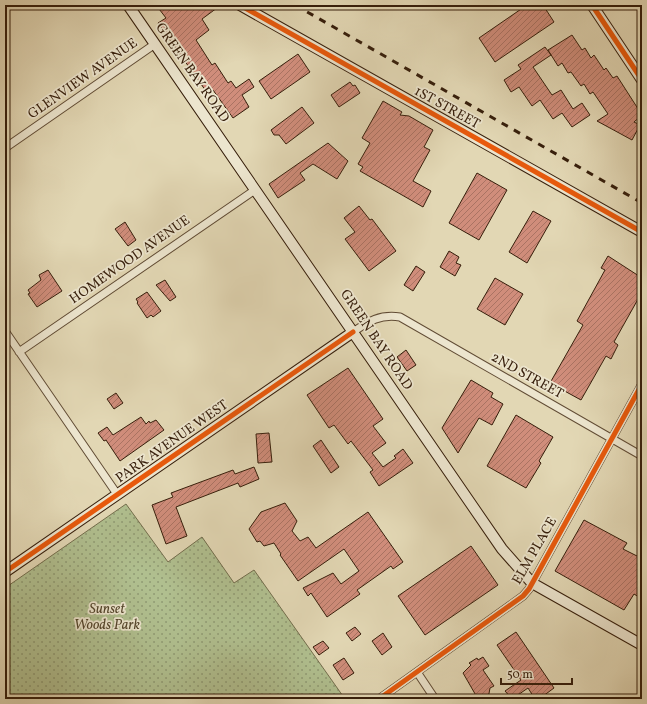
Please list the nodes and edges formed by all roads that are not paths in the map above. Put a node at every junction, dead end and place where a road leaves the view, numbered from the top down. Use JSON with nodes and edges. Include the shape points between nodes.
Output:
{"nodes":[{"id":1,"x":128,"y":5,"type":"edge"},
{"id":2,"x":240,"y":5,"type":"edge"},
{"id":3,"x":592,"y":5,"type":"edge"},
{"id":4,"x":155,"y":44,"type":"junction"},
{"id":5,"x":642,"y":80,"type":"edge"},
{"id":6,"x":5,"y":148,"type":"edge"},
{"id":7,"x":255,"y":190,"type":"junction"},
{"id":8,"x":642,"y":232,"type":"edge"},
{"id":9,"x":400,"y":317,"type":"joint"},
{"id":10,"x":5,"y":331,"type":"edge"},
{"id":11,"x":353,"y":332,"type":"junction"},
{"id":12,"x":19,"y":352,"type":"junction"},
{"id":13,"x":642,"y":384,"type":"edge"},
{"id":14,"x":611,"y":439,"type":"junction"},
{"id":15,"x":642,"y":456,"type":"edge"},
{"id":16,"x":117,"y":494,"type":"junction"},
{"id":17,"x":5,"y":572,"type":"edge"},
{"id":18,"x":532,"y":583,"type":"junction"},
{"id":19,"x":642,"y":645,"type":"edge"},
{"id":20,"x":417,"y":672,"type":"junction"},
{"id":21,"x":379,"y":699,"type":"edge"},
{"id":22,"x":435,"y":699,"type":"edge"}],
"edges":[{"from":1,"to":4,"type":"street","name":"GREEN BAY ROAD"},
{"from":2,"to":8,"type":"street","name":"1ST STREET"},
{"from":3,"to":5,"type":"street"},
{"from":4,"to":6,"type":"street","name":"GLENVIEW AVENUE"},
{"from":4,"to":7,"type":"street","name":"GREEN BAY ROAD"},
{"from":7,"to":11,"type":"street","name":"GREEN BAY ROAD"},
{"from":7,"to":12,"type":"street","name":"HOMEWOOD AVENUE"},
{"from":9,"to":11,"type":"street","name":"PARK AVENUE WEST","via":[[384,315]]},
{"from":9,"to":14,"type":"street","name":"2ND STREET"},
{"from":10,"to":12,"type":"street"},
{"from":11,"to":16,"type":"street","name":"PARK AVENUE WEST"},
{"from":11,"to":18,"type":"street","name":"GREEN BAY ROAD","via":[[502,549]]},
{"from":12,"to":16,"type":"street"},
{"from":13,"to":14,"type":"street","name":"ELM PLACE"},
{"from":14,"to":15,"type":"street","name":"2ND STREET"},
{"from":14,"to":18,"type":"street","name":"ELM PLACE"},
{"from":16,"to":17,"type":"street","name":"PARK AVENUE WEST"},
{"from":18,"to":19,"type":"street","name":"GREEN BAY ROAD"},
{"from":18,"to":20,"type":"street","name":"ELM PLACE","via":[[523,596]]},
{"from":20,"to":21,"type":"street","name":"ELM PLACE"},
{"from":20,"to":22,"type":"street"}]}
